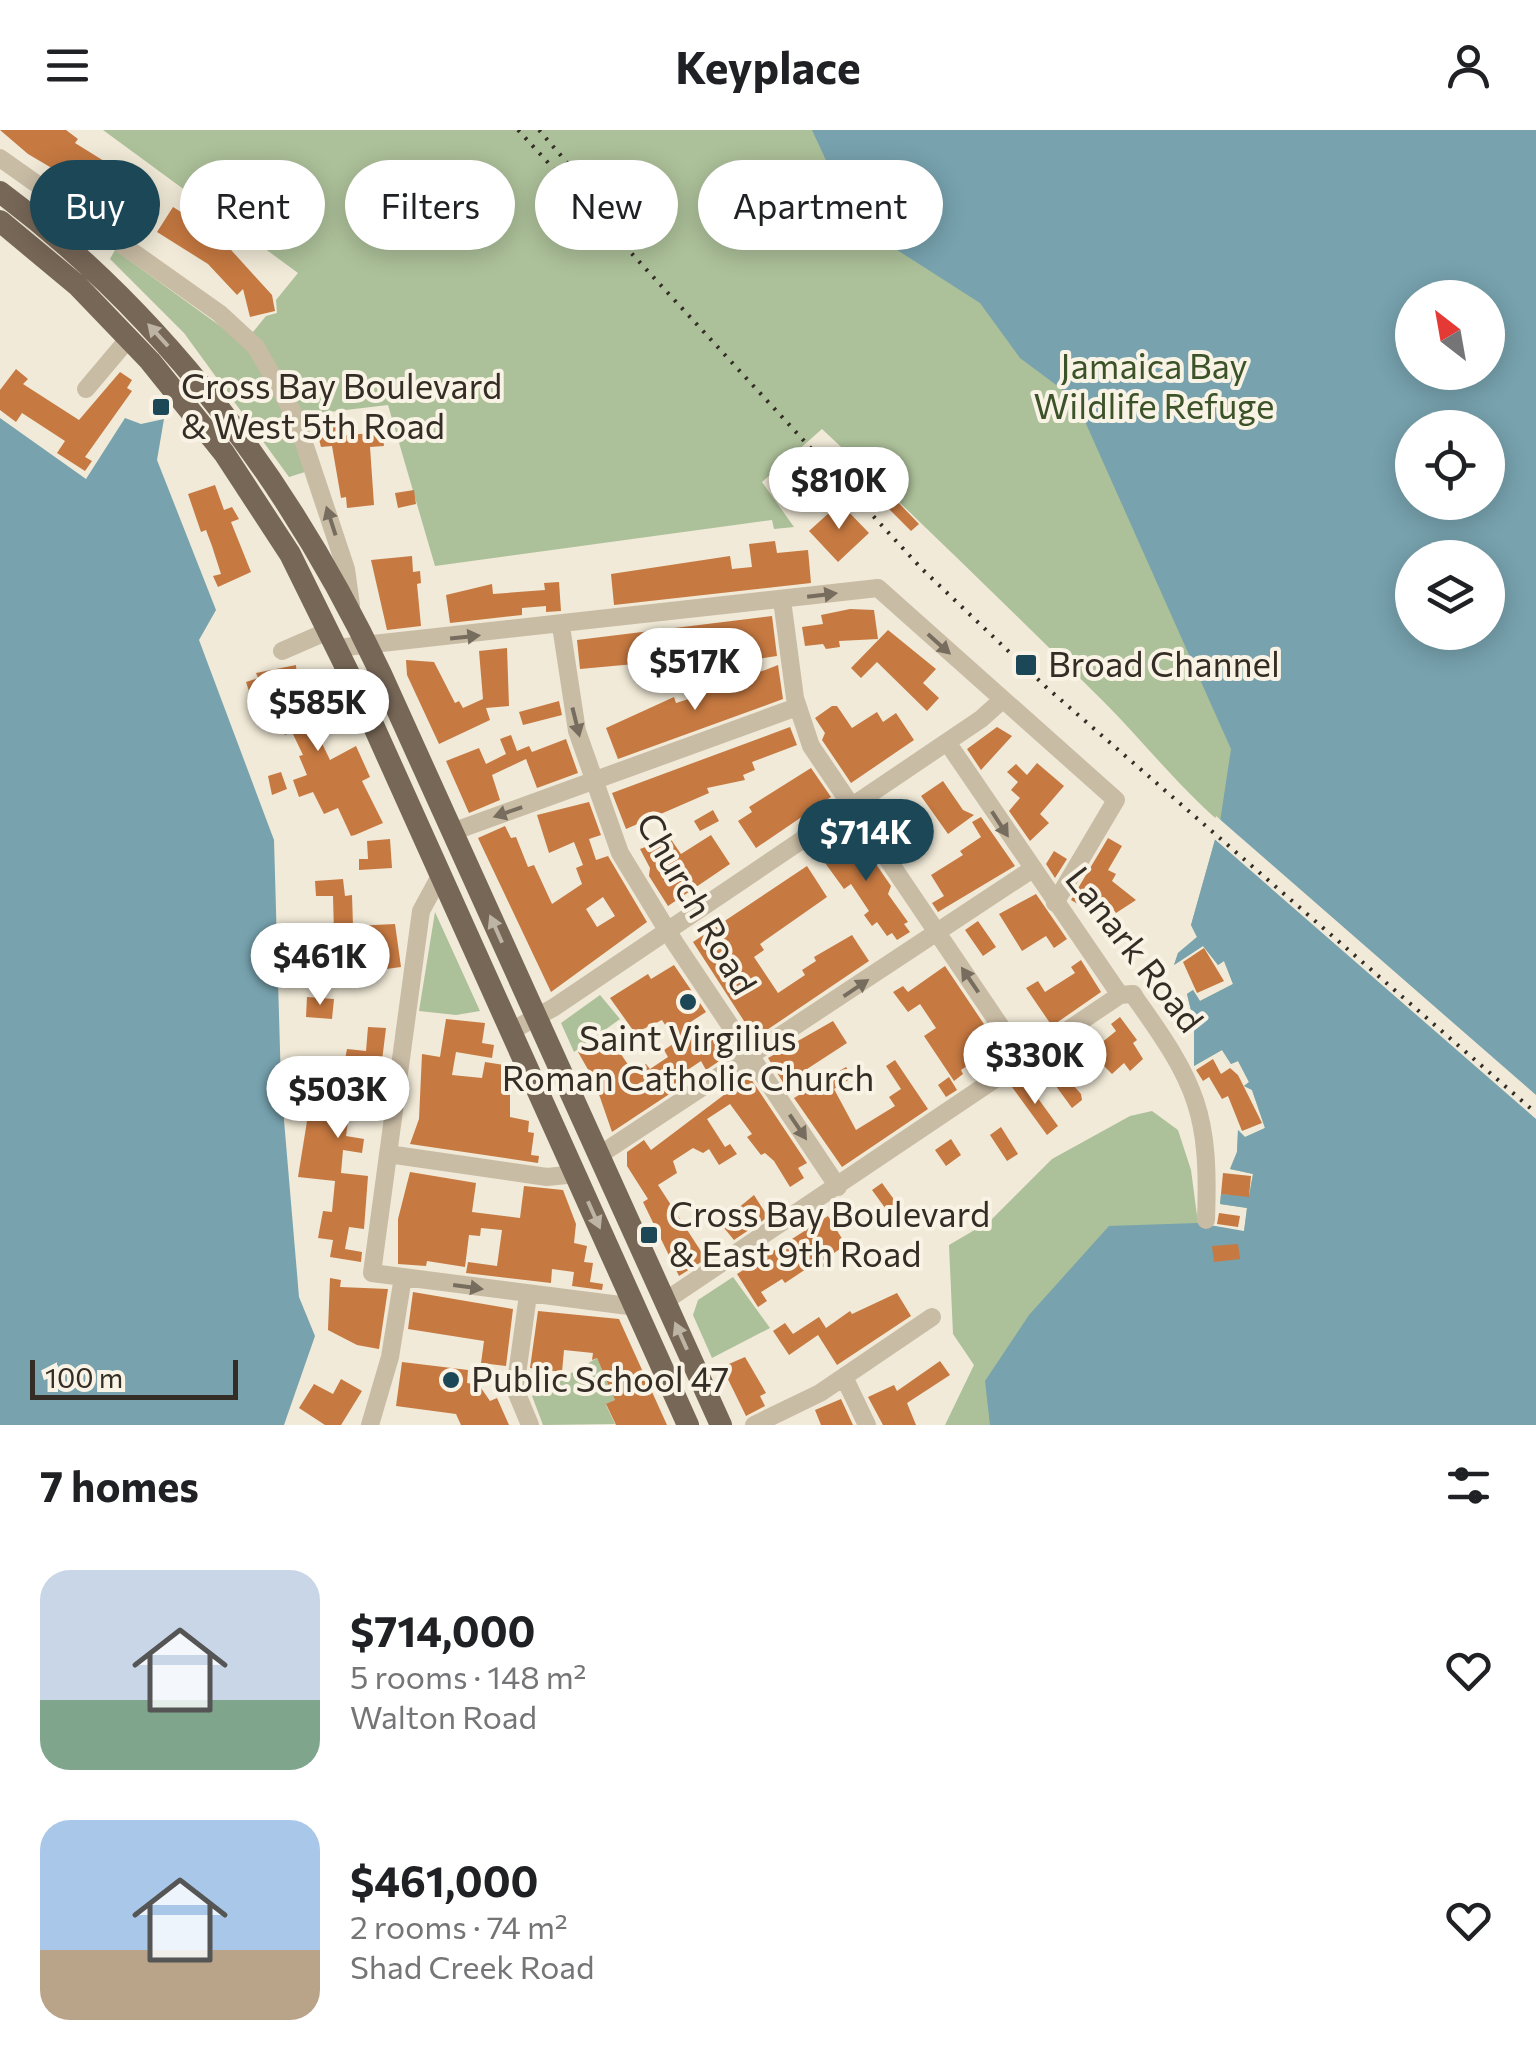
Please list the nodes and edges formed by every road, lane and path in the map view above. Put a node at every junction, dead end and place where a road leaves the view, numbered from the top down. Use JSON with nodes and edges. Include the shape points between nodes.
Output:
{"nodes":[{"id":1,"x":0,"y":158,"type":"edge"},
{"id":2,"x":0,"y":192,"type":"edge"},
{"id":3,"x":0,"y":221,"type":"edge"},
{"id":4,"x":129,"y":338,"type":"junction"},
{"id":5,"x":86,"y":389,"type":"dead end"},
{"id":6,"x":782,"y":600,"type":"junction"},
{"id":7,"x":352,"y":616,"type":"junction"},
{"id":8,"x":561,"y":626,"type":"junction"},
{"id":9,"x":332,"y":640,"type":"junction"},
{"id":10,"x":368,"y":648,"type":"junction"},
{"id":11,"x":282,"y":652,"type":"dead end"},
{"id":12,"x":1001,"y":701,"type":"junction"},
{"id":13,"x":797,"y":707,"type":"junction"},
{"id":14,"x":947,"y":742,"type":"junction"},
{"id":15,"x":594,"y":782,"type":"junction"},
{"id":16,"x":852,"y":806,"type":"junction"},
{"id":17,"x":452,"y":832,"type":"junction"},
{"id":18,"x":1031,"y":870,"type":"junction"},
{"id":19,"x":440,"y":876,"type":"junction"},
{"id":20,"x":1055,"y":903,"type":"junction"},
{"id":21,"x":668,"y":930,"type":"junction"},
{"id":22,"x":938,"y":933,"type":"junction"},
{"id":23,"x":1120,"y":996,"type":"junction"},
{"id":24,"x":536,"y":1017,"type":"junction"},
{"id":25,"x":511,"y":1030,"type":"junction"},
{"id":26,"x":752,"y":1058,"type":"junction"},
{"id":27,"x":1024,"y":1061,"type":"junction"},
{"id":28,"x":388,"y":1154,"type":"junction"},
{"id":29,"x":598,"y":1156,"type":"junction"},
{"id":30,"x":576,"y":1174,"type":"junction"},
{"id":31,"x":838,"y":1187,"type":"junction"},
{"id":32,"x":1206,"y":1220,"type":"dead end"},
{"id":33,"x":403,"y":1278,"type":"junction"},
{"id":34,"x":528,"y":1295,"type":"junction"},
{"id":35,"x":665,"y":1302,"type":"junction"},
{"id":36,"x":636,"y":1307,"type":"junction"},
{"id":37,"x":932,"y":1317,"type":"dead end"},
{"id":38,"x":844,"y":1377,"type":"junction"},
{"id":39,"x":370,"y":1425,"type":"edge"},
{"id":40,"x":530,"y":1425,"type":"edge"},
{"id":41,"x":688,"y":1425,"type":"edge"},
{"id":42,"x":721,"y":1425,"type":"edge"},
{"id":43,"x":754,"y":1425,"type":"edge"},
{"id":44,"x":866,"y":1425,"type":"edge"}],
"edges":[{"from":7,"to":1,"type":"street","one_way":true,"via":[[346,568],[295,416],[256,348],[220,313]]},
{"from":7,"to":2,"type":"main road","one_way":true,"via":[[280,494],[183,364],[83,260]]},
{"from":3,"to":4,"type":"main road"},
{"from":4,"to":5,"type":"street"},
{"from":4,"to":9,"type":"main road","via":[[239,475],[290,554]]},
{"from":6,"to":8,"type":"street"},
{"from":6,"to":12,"type":"street","one_way":true,"via":[[878,588]]},
{"from":6,"to":13,"type":"street"},
{"from":7,"to":10,"type":"main road"},
{"from":10,"to":8,"type":"street","one_way":true},
{"from":8,"to":15,"type":"street","name":"Church Road","one_way":true,"via":[[575,720]]},
{"from":9,"to":10,"type":"street"},
{"from":9,"to":11,"type":"street"},
{"from":9,"to":19,"type":"main road"},
{"from":10,"to":17,"type":"main road"},
{"from":12,"to":14,"type":"street"},
{"from":12,"to":20,"type":"street","via":[[1116,800]]},
{"from":13,"to":15,"type":"street"},
{"from":13,"to":16,"type":"street","via":[[811,746]]},
{"from":14,"to":16,"type":"street"},
{"from":14,"to":18,"type":"street","name":"Lanark Road","one_way":true},
{"from":15,"to":17,"type":"street","one_way":true},
{"from":15,"to":21,"type":"street","name":"Church Road","via":[[624,860]]},
{"from":16,"to":21,"type":"street"},
{"from":16,"to":22,"type":"street"},
{"from":24,"to":17,"type":"main road","one_way":true},
{"from":18,"to":20,"type":"street","name":"Lanark Road"},
{"from":18,"to":22,"type":"street"},
{"from":19,"to":25,"type":"main road"},
{"from":19,"to":28,"type":"street","via":[[420,911]]},
{"from":20,"to":23,"type":"street","name":"Lanark Road"},
{"from":21,"to":24,"type":"street"},
{"from":21,"to":26,"type":"street","name":"Church Road"},
{"from":26,"to":22,"type":"street","one_way":true},
{"from":27,"to":22,"type":"street","one_way":true},
{"from":23,"to":27,"type":"street"},
{"from":23,"to":32,"type":"street","name":"Lanark Road","via":[[1133,994],[1146,1012],[1198,1106],[1208,1152]]},
{"from":24,"to":25,"type":"street"},
{"from":24,"to":29,"type":"main road"},
{"from":25,"to":30,"type":"main road"},
{"from":26,"to":29,"type":"street"},
{"from":26,"to":31,"type":"street","name":"Church Road","one_way":true},
{"from":27,"to":31,"type":"street"},
{"from":28,"to":30,"type":"street","via":[[547,1177]]},
{"from":28,"to":33,"type":"street","via":[[372,1273]]},
{"from":29,"to":35,"type":"main road"},
{"from":30,"to":36,"type":"main road","one_way":true},
{"from":31,"to":35,"type":"street"},
{"from":33,"to":34,"type":"street","one_way":true},
{"from":33,"to":39,"type":"street"},
{"from":34,"to":36,"type":"street"},
{"from":34,"to":40,"type":"street","via":[[514,1389]]},
{"from":42,"to":35,"type":"main road","one_way":true},
{"from":36,"to":41,"type":"main road"},
{"from":37,"to":38,"type":"street"},
{"from":38,"to":43,"type":"street"},
{"from":38,"to":44,"type":"street"}]}
